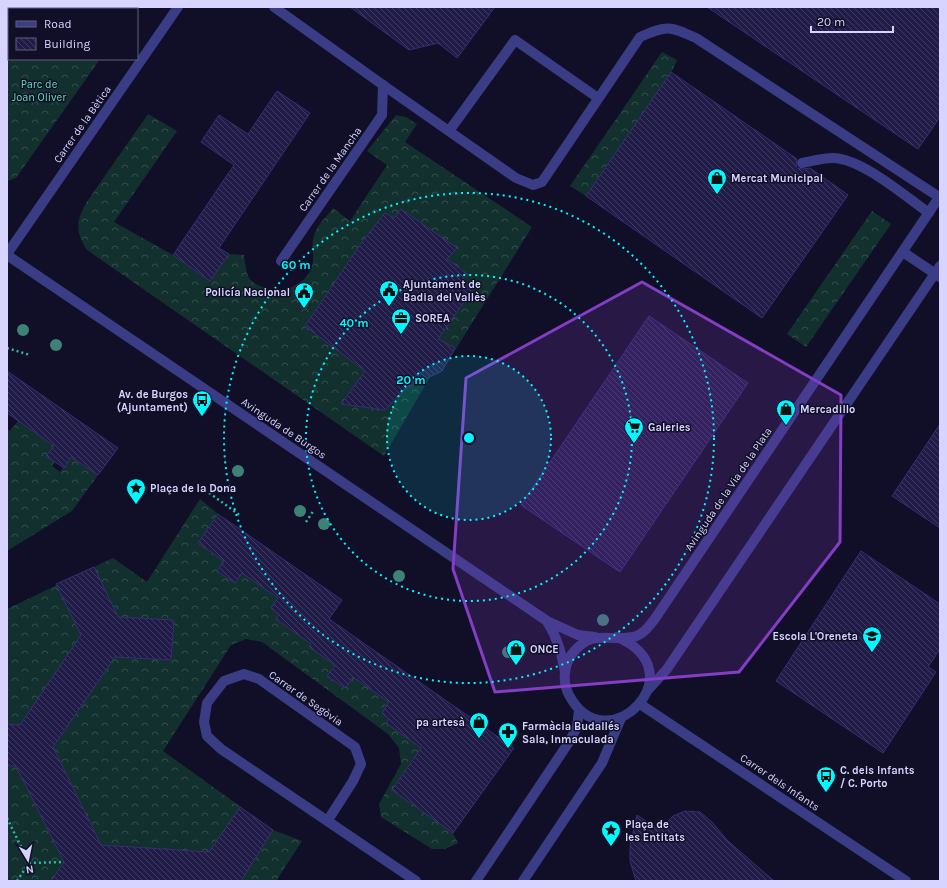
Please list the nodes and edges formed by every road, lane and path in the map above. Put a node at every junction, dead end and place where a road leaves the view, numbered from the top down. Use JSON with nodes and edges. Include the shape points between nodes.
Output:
{"nodes":[{"id":1,"x":178,"y":7,"type":"edge"},
{"id":2,"x":274,"y":7,"type":"edge"},
{"id":3,"x":383,"y":85,"type":"junction"},
{"id":4,"x":598,"y":98,"type":"junction"},
{"id":5,"x":449,"y":132,"type":"junction"},
{"id":6,"x":802,"y":163,"type":"dead end"},
{"id":7,"x":940,"y":197,"type":"edge"},
{"id":8,"x":929,"y":213,"type":"junction"},
{"id":9,"x":903,"y":252,"type":"junction"},
{"id":10,"x":7,"y":254,"type":"edge"},
{"id":11,"x":281,"y":260,"type":"dead end"},
{"id":12,"x":938,"y":272,"type":"edge"},
{"id":13,"x":7,"y":348,"type":"edge"},
{"id":14,"x":30,"y":355,"type":"dead end"},
{"id":15,"x":200,"y":487,"type":"dead end"},
{"id":16,"x":314,"y":510,"type":"dead end"},
{"id":17,"x":241,"y":516,"type":"dead end"},
{"id":18,"x":306,"y":522,"type":"dead end"},
{"id":19,"x":547,"y":621,"type":"junction"},
{"id":20,"x":617,"y":636,"type":"junction"},
{"id":21,"x":595,"y":637,"type":"junction"},
{"id":22,"x":565,"y":672,"type":"junction"},
{"id":23,"x":647,"y":692,"type":"junction"},
{"id":24,"x":640,"y":704,"type":"junction"},
{"id":25,"x":580,"y":710,"type":"junction"},
{"id":26,"x":621,"y":718,"type":"junction"},
{"id":27,"x":7,"y":818,"type":"edge"},
{"id":28,"x":328,"y":820,"type":"junction"},
{"id":29,"x":64,"y":862,"type":"dead end"},
{"id":30,"x":29,"y":863,"type":"junction"},
{"id":31,"x":17,"y":881,"type":"edge"},
{"id":32,"x":416,"y":881,"type":"edge"},
{"id":33,"x":476,"y":881,"type":"edge"},
{"id":34,"x":523,"y":881,"type":"edge"},
{"id":35,"x":906,"y":881,"type":"edge"}],
"edges":[{"from":1,"to":10,"type":"street","name":"Carrer de la Bètica"},
{"from":2,"to":3,"type":"street"},
{"from":3,"to":5,"type":"street"},
{"from":3,"to":11,"type":"street","name":"Carrer de la Mancha","via":[[382,115]]},
{"from":4,"to":5,"type":"street","via":[[542,182],[533,185],[516,178]]},
{"from":4,"to":5,"type":"street","via":[[515,40]]},
{"from":4,"to":7,"type":"street","via":[[640,37],[659,29],[674,28],[696,38]]},
{"from":6,"to":8,"type":"street","via":[[832,158],[847,160],[862,166]]},
{"from":7,"to":8,"type":"street","name":"Avinguda de la Via de la Plata"},
{"from":8,"to":9,"type":"street","name":"Avinguda de la Via de la Plata"},
{"from":9,"to":12,"type":"street"},
{"from":9,"to":20,"type":"street","name":"Avinguda de la Via de la Plata","via":[[654,620],[644,632],[634,637]]},
{"from":10,"to":19,"type":"street","name":"Avinguda de Burgos"},
{"from":12,"to":23,"type":"street","via":[[667,669]]},
{"from":13,"to":14,"type":"path"},
{"from":15,"to":17,"type":"path"},
{"from":16,"to":18,"type":"path"},
{"from":19,"to":21,"type":"street","name":"Avinguda de Burgos","via":[[578,635]]},
{"from":19,"to":22,"type":"street","name":"Avinguda de Burgos","via":[[562,653]]},
{"from":20,"to":21,"type":"street"},
{"from":20,"to":23,"type":"street","via":[[630,642],[641,652],[648,666]]},
{"from":21,"to":22,"type":"street","via":[[582,644],[572,655]]},
{"from":22,"to":25,"type":"street","via":[[568,694]]},
{"from":23,"to":24,"type":"street"},
{"from":24,"to":26,"type":"street"},
{"from":24,"to":35,"type":"street","name":"Carrer dels Infants"},
{"from":25,"to":26,"type":"street","via":[[592,717],[607,720]]},
{"from":25,"to":33,"type":"street","via":[[577,727],[570,742]]},
{"from":26,"to":34,"type":"street","via":[[602,763]]},
{"from":27,"to":30,"type":"path"},
{"from":28,"to":28,"type":"street","name":"Carrer de Segòvia","via":[[220,749],[207,736],[204,722],[207,703],[224,681],[244,674],[259,679],[355,747],[361,764],[353,782]]},
{"from":28,"to":32,"type":"street","name":"Carrer de Segòvia"},
{"from":29,"to":30,"type":"path"},
{"from":30,"to":31,"type":"path"}]}
